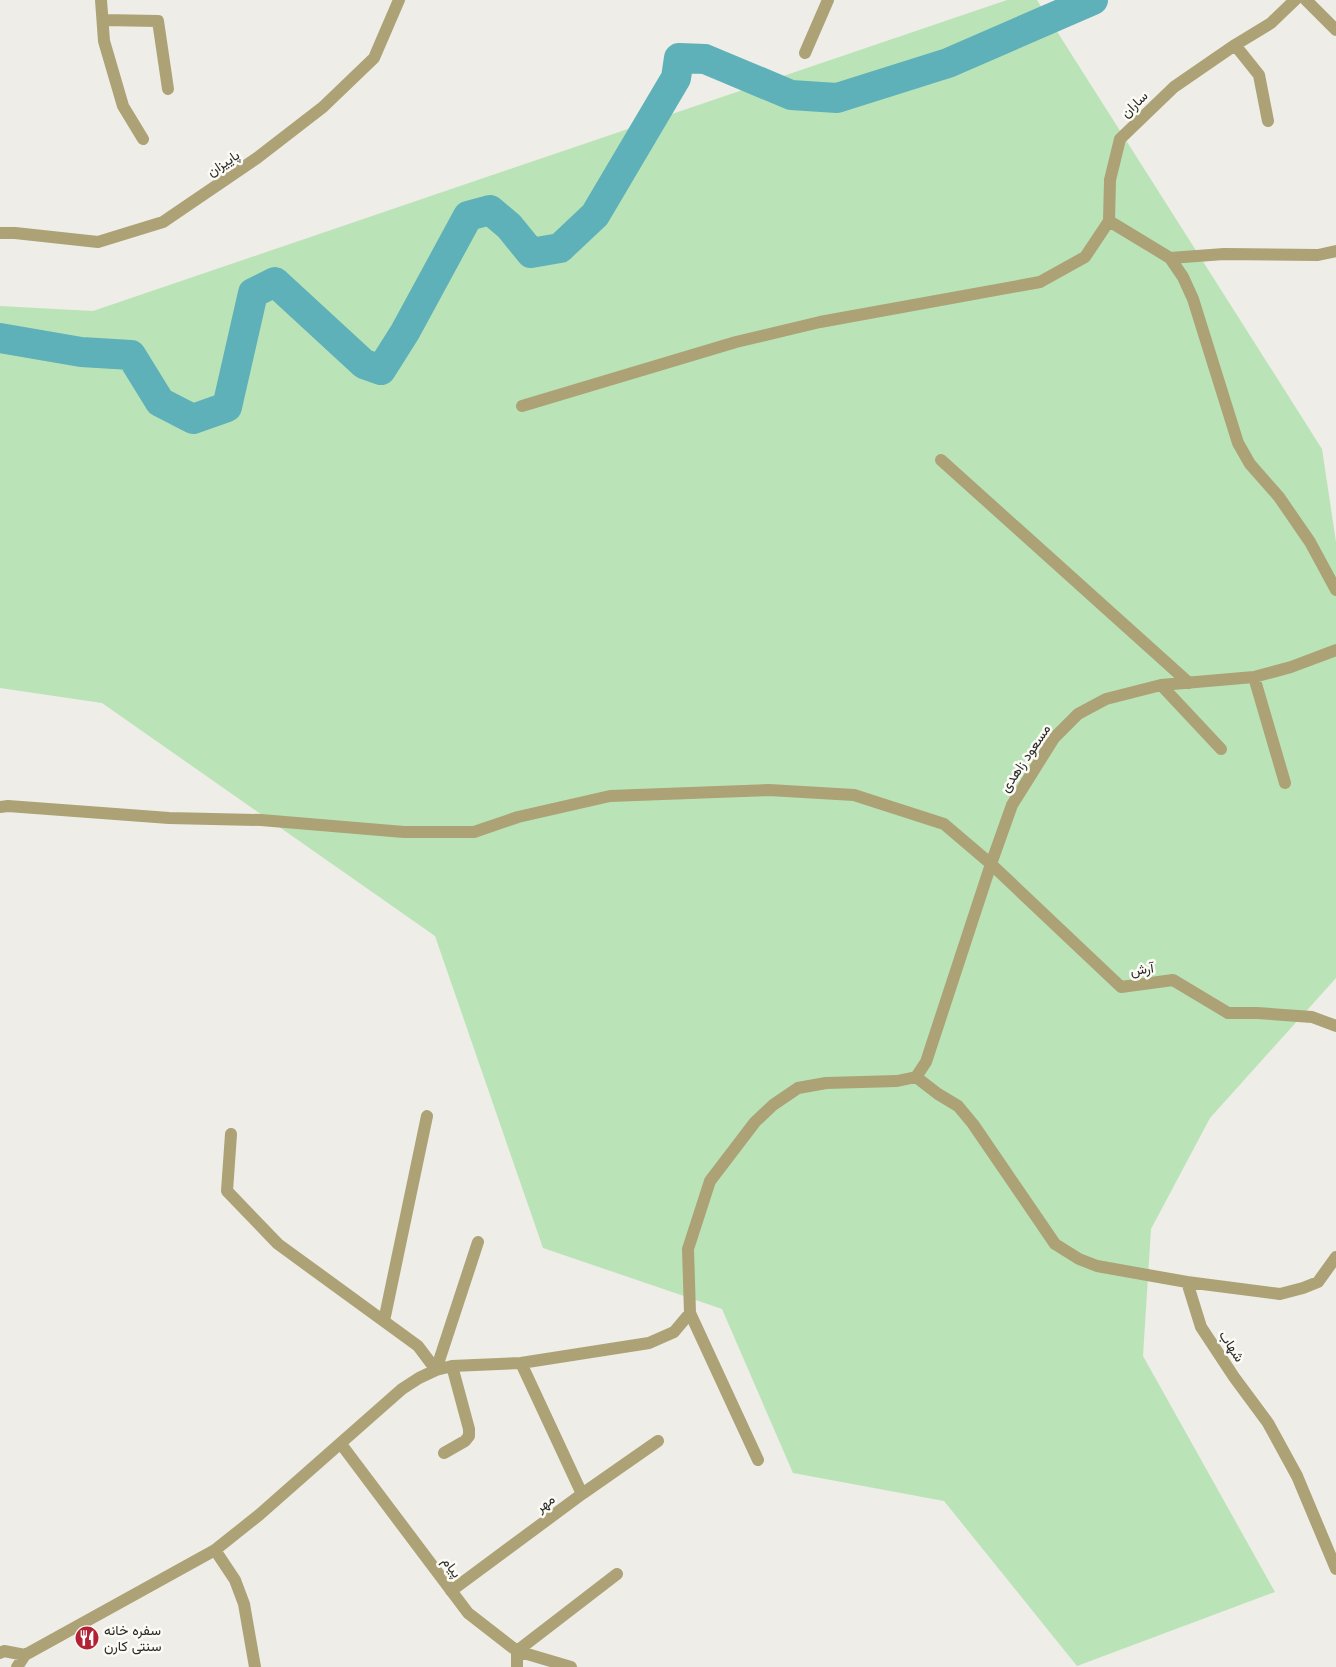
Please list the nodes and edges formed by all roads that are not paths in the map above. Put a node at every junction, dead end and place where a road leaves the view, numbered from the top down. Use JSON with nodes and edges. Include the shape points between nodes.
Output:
{"nodes":[{"id":1,"x":101,"y":0,"type":"edge"},
{"id":2,"x":399,"y":0,"type":"edge"},
{"id":3,"x":828,"y":0,"type":"edge"},
{"id":4,"x":1295,"y":0,"type":"edge"},
{"id":5,"x":1306,"y":0,"type":"edge"},
{"id":6,"x":102,"y":20,"type":"junction"},
{"id":7,"x":1336,"y":30,"type":"edge"},
{"id":8,"x":1235,"y":45,"type":"junction"},
{"id":9,"x":806,"y":53,"type":"dead end"},
{"id":10,"x":168,"y":89,"type":"dead end"},
{"id":11,"x":1268,"y":121,"type":"dead end"},
{"id":12,"x":143,"y":139,"type":"dead end"},
{"id":13,"x":1109,"y":221,"type":"junction"},
{"id":14,"x":0,"y":233,"type":"edge"},
{"id":15,"x":1336,"y":251,"type":"edge"},
{"id":16,"x":1170,"y":258,"type":"junction"},
{"id":17,"x":522,"y":406,"type":"dead end"},
{"id":18,"x":941,"y":460,"type":"dead end"},
{"id":19,"x":1336,"y":590,"type":"edge"},
{"id":20,"x":1336,"y":650,"type":"edge"},
{"id":21,"x":1254,"y":677,"type":"junction"},
{"id":22,"x":1189,"y":683,"type":"junction"},
{"id":23,"x":1162,"y":685,"type":"junction"},
{"id":24,"x":1221,"y":749,"type":"dead end"},
{"id":25,"x":1285,"y":783,"type":"dead end"},
{"id":26,"x":0,"y":807,"type":"edge"},
{"id":27,"x":990,"y":864,"type":"junction"},
{"id":28,"x":1336,"y":1026,"type":"edge"},
{"id":29,"x":916,"y":1077,"type":"junction"},
{"id":30,"x":427,"y":1116,"type":"dead end"},
{"id":31,"x":231,"y":1134,"type":"dead end"},
{"id":32,"x":478,"y":1242,"type":"dead end"},
{"id":33,"x":1336,"y":1257,"type":"edge"},
{"id":34,"x":1187,"y":1282,"type":"junction"},
{"id":35,"x":690,"y":1313,"type":"junction"},
{"id":36,"x":384,"y":1321,"type":"junction"},
{"id":37,"x":521,"y":1363,"type":"junction"},
{"id":38,"x":452,"y":1366,"type":"junction"},
{"id":39,"x":436,"y":1370,"type":"junction"},
{"id":40,"x":658,"y":1441,"type":"dead end"},
{"id":41,"x":341,"y":1444,"type":"junction"},
{"id":42,"x":444,"y":1453,"type":"dead end"},
{"id":43,"x":758,"y":1460,"type":"dead end"},
{"id":44,"x":582,"y":1494,"type":"junction"},
{"id":45,"x":215,"y":1550,"type":"junction"},
{"id":46,"x":1336,"y":1569,"type":"edge"},
{"id":47,"x":616,"y":1574,"type":"dead end"},
{"id":48,"x":451,"y":1591,"type":"junction"},
{"id":49,"x":516,"y":1651,"type":"junction"},
{"id":50,"x":0,"y":1652,"type":"edge"},
{"id":51,"x":25,"y":1655,"type":"junction"},
{"id":52,"x":16,"y":1667,"type":"edge"},
{"id":53,"x":255,"y":1667,"type":"edge"},
{"id":54,"x":517,"y":1667,"type":"edge"},
{"id":55,"x":571,"y":1667,"type":"edge"}],
"edges":[{"from":1,"to":6,"type":"street"},
{"from":2,"to":14,"type":"street","name":"پاییزان","via":[[374,58],[323,107],[257,158],[163,222],[98,242]]},
{"from":3,"to":9,"type":"street"},
{"from":4,"to":8,"type":"street","name":"ساران","via":[[1271,23]]},
{"from":5,"to":7,"type":"street"},
{"from":6,"to":10,"type":"street","via":[[158,21]]},
{"from":6,"to":12,"type":"street","via":[[104,41],[123,106]]},
{"from":8,"to":11,"type":"street","via":[[1259,75]]},
{"from":8,"to":13,"type":"street","name":"ساران","via":[[1174,87],[1120,139],[1110,180]]},
{"from":13,"to":16,"type":"street"},
{"from":13,"to":17,"type":"street","via":[[1084,257],[1040,282],[820,322],[736,342]]},
{"from":15,"to":16,"type":"street","via":[[1318,255],[1224,254]]},
{"from":16,"to":19,"type":"street","via":[[1184,277],[1193,299],[1238,443],[1250,464],[1279,497],[1310,542]]},
{"from":18,"to":22,"type":"street"},
{"from":20,"to":21,"type":"street","name":"مسعود زاهدی"},
{"from":21,"to":22,"type":"street","name":"مسعود زاهدی"},
{"from":21,"to":25,"type":"street"},
{"from":22,"to":23,"type":"street","name":"مسعود زاهدی"},
{"from":23,"to":24,"type":"street"},
{"from":23,"to":27,"type":"street","name":"مسعود زاهدی","via":[[1106,699],[1078,714],[1054,738],[1012,805]]},
{"from":26,"to":27,"type":"street","via":[[169,818],[262,820],[404,832],[474,832],[610,796],[769,790],[854,795],[944,824]]},
{"from":27,"to":28,"type":"street","name":"آرش","via":[[1121,987],[1173,980],[1228,1013],[1312,1017]]},
{"from":27,"to":29,"type":"street","name":"مسعود زاهدی","via":[[926,1062]]},
{"from":29,"to":34,"type":"street","via":[[958,1106],[973,1124],[1055,1244],[1097,1266]]},
{"from":29,"to":35,"type":"street","via":[[798,1088],[755,1122],[710,1181],[688,1249]]},
{"from":30,"to":36,"type":"street"},
{"from":31,"to":36,"type":"street","via":[[227,1191],[278,1244]]},
{"from":32,"to":39,"type":"street"},
{"from":33,"to":34,"type":"street","via":[[1318,1282],[1280,1294]]},
{"from":34,"to":46,"type":"street","name":"شهاب","via":[[1201,1327],[1268,1423],[1297,1476]]},
{"from":35,"to":37,"type":"street","via":[[674,1332],[649,1343]]},
{"from":35,"to":43,"type":"street"},
{"from":36,"to":39,"type":"street","via":[[418,1346]]},
{"from":37,"to":38,"type":"street"},
{"from":37,"to":44,"type":"street"},
{"from":38,"to":39,"type":"street"},
{"from":38,"to":42,"type":"street","via":[[469,1436]]},
{"from":39,"to":41,"type":"street","via":[[402,1389]]},
{"from":40,"to":44,"type":"street","name":"مهر"},
{"from":41,"to":45,"type":"street"},
{"from":41,"to":48,"type":"street","name":"پیام"},
{"from":44,"to":48,"type":"street","name":"مهر"},
{"from":45,"to":51,"type":"street"},
{"from":45,"to":53,"type":"street","via":[[235,1580],[244,1604]]},
{"from":47,"to":49,"type":"street"},
{"from":48,"to":49,"type":"street","name":"پیام","via":[[468,1613]]},
{"from":49,"to":54,"type":"street"},
{"from":49,"to":55,"type":"street","name":"پیام"},
{"from":50,"to":51,"type":"street"},
{"from":51,"to":52,"type":"street"}]}
